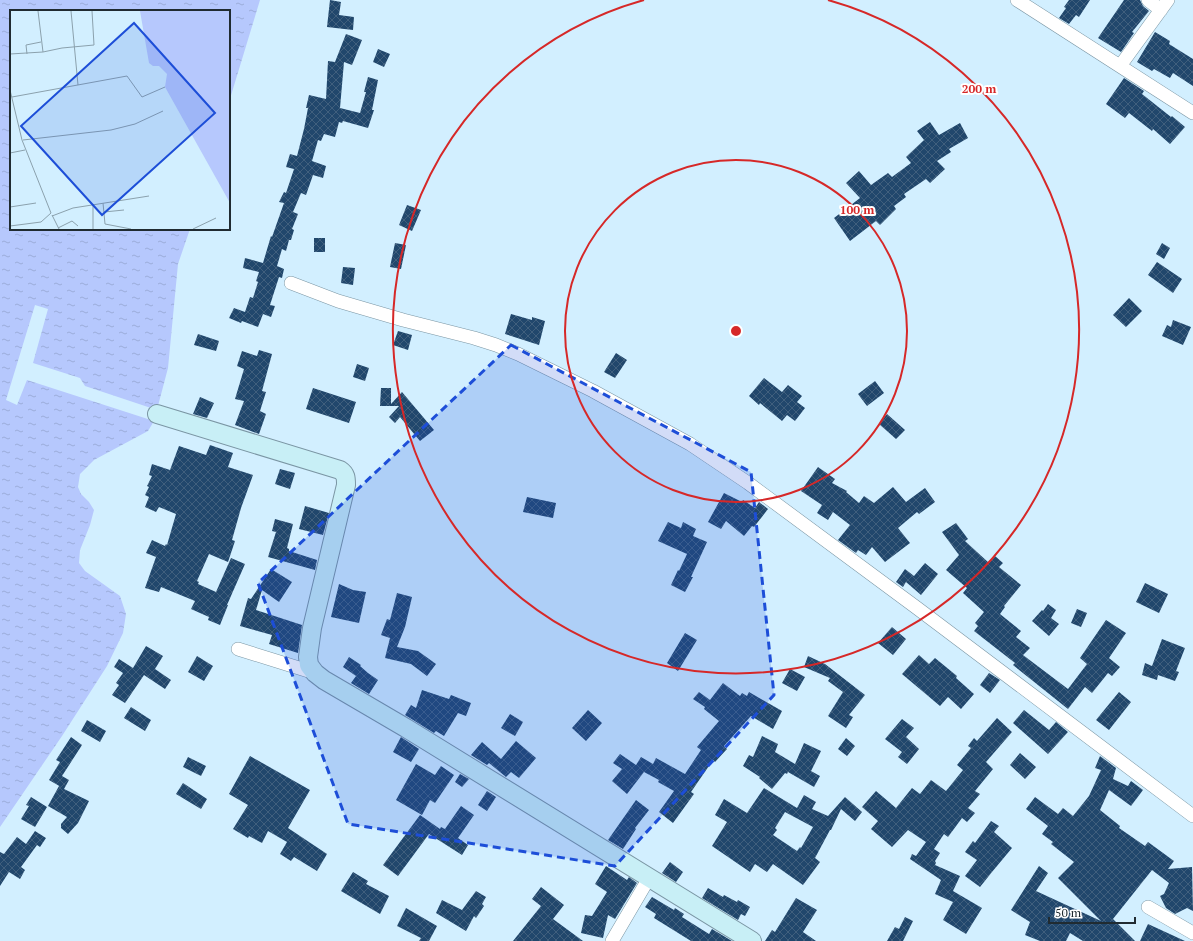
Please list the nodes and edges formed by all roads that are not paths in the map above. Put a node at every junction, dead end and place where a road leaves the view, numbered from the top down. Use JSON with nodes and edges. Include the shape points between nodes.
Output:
{"nodes":[{"id":1,"x":1018,"y":0,"type":"edge"},
{"id":2,"x":1148,"y":0,"type":"edge"},
{"id":3,"x":1165,"y":5,"type":"edge"},
{"id":4,"x":1120,"y":66,"type":"junction"},
{"id":5,"x":1191,"y":107,"type":"edge"},
{"id":6,"x":291,"y":283,"type":"dead end"},
{"id":7,"x":157,"y":414,"type":"dead end"},
{"id":8,"x":238,"y":649,"type":"dead end"},
{"id":9,"x":315,"y":673,"type":"junction"},
{"id":10,"x":1193,"y":816,"type":"edge"},
{"id":11,"x":649,"y":878,"type":"junction"},
{"id":12,"x":1148,"y":907,"type":"dead end"},
{"id":13,"x":1193,"y":933,"type":"edge"},
{"id":14,"x":612,"y":941,"type":"edge"},
{"id":15,"x":752,"y":941,"type":"edge"}],
"edges":[{"from":1,"to":4,"type":"street"},
{"from":2,"to":3,"type":"street"},
{"from":3,"to":4,"type":"street"},
{"from":4,"to":5,"type":"street"},
{"from":6,"to":10,"type":"street","via":[[338,301],[474,338],[511,351],[593,391],[690,444],[748,483]]},
{"from":7,"to":9,"type":"street","via":[[344,473],[346,485],[312,628],[308,657],[309,665]]},
{"from":8,"to":9,"type":"street"},
{"from":9,"to":11,"type":"street"},
{"from":11,"to":14,"type":"street"},
{"from":11,"to":15,"type":"street"},
{"from":12,"to":13,"type":"street"}]}
